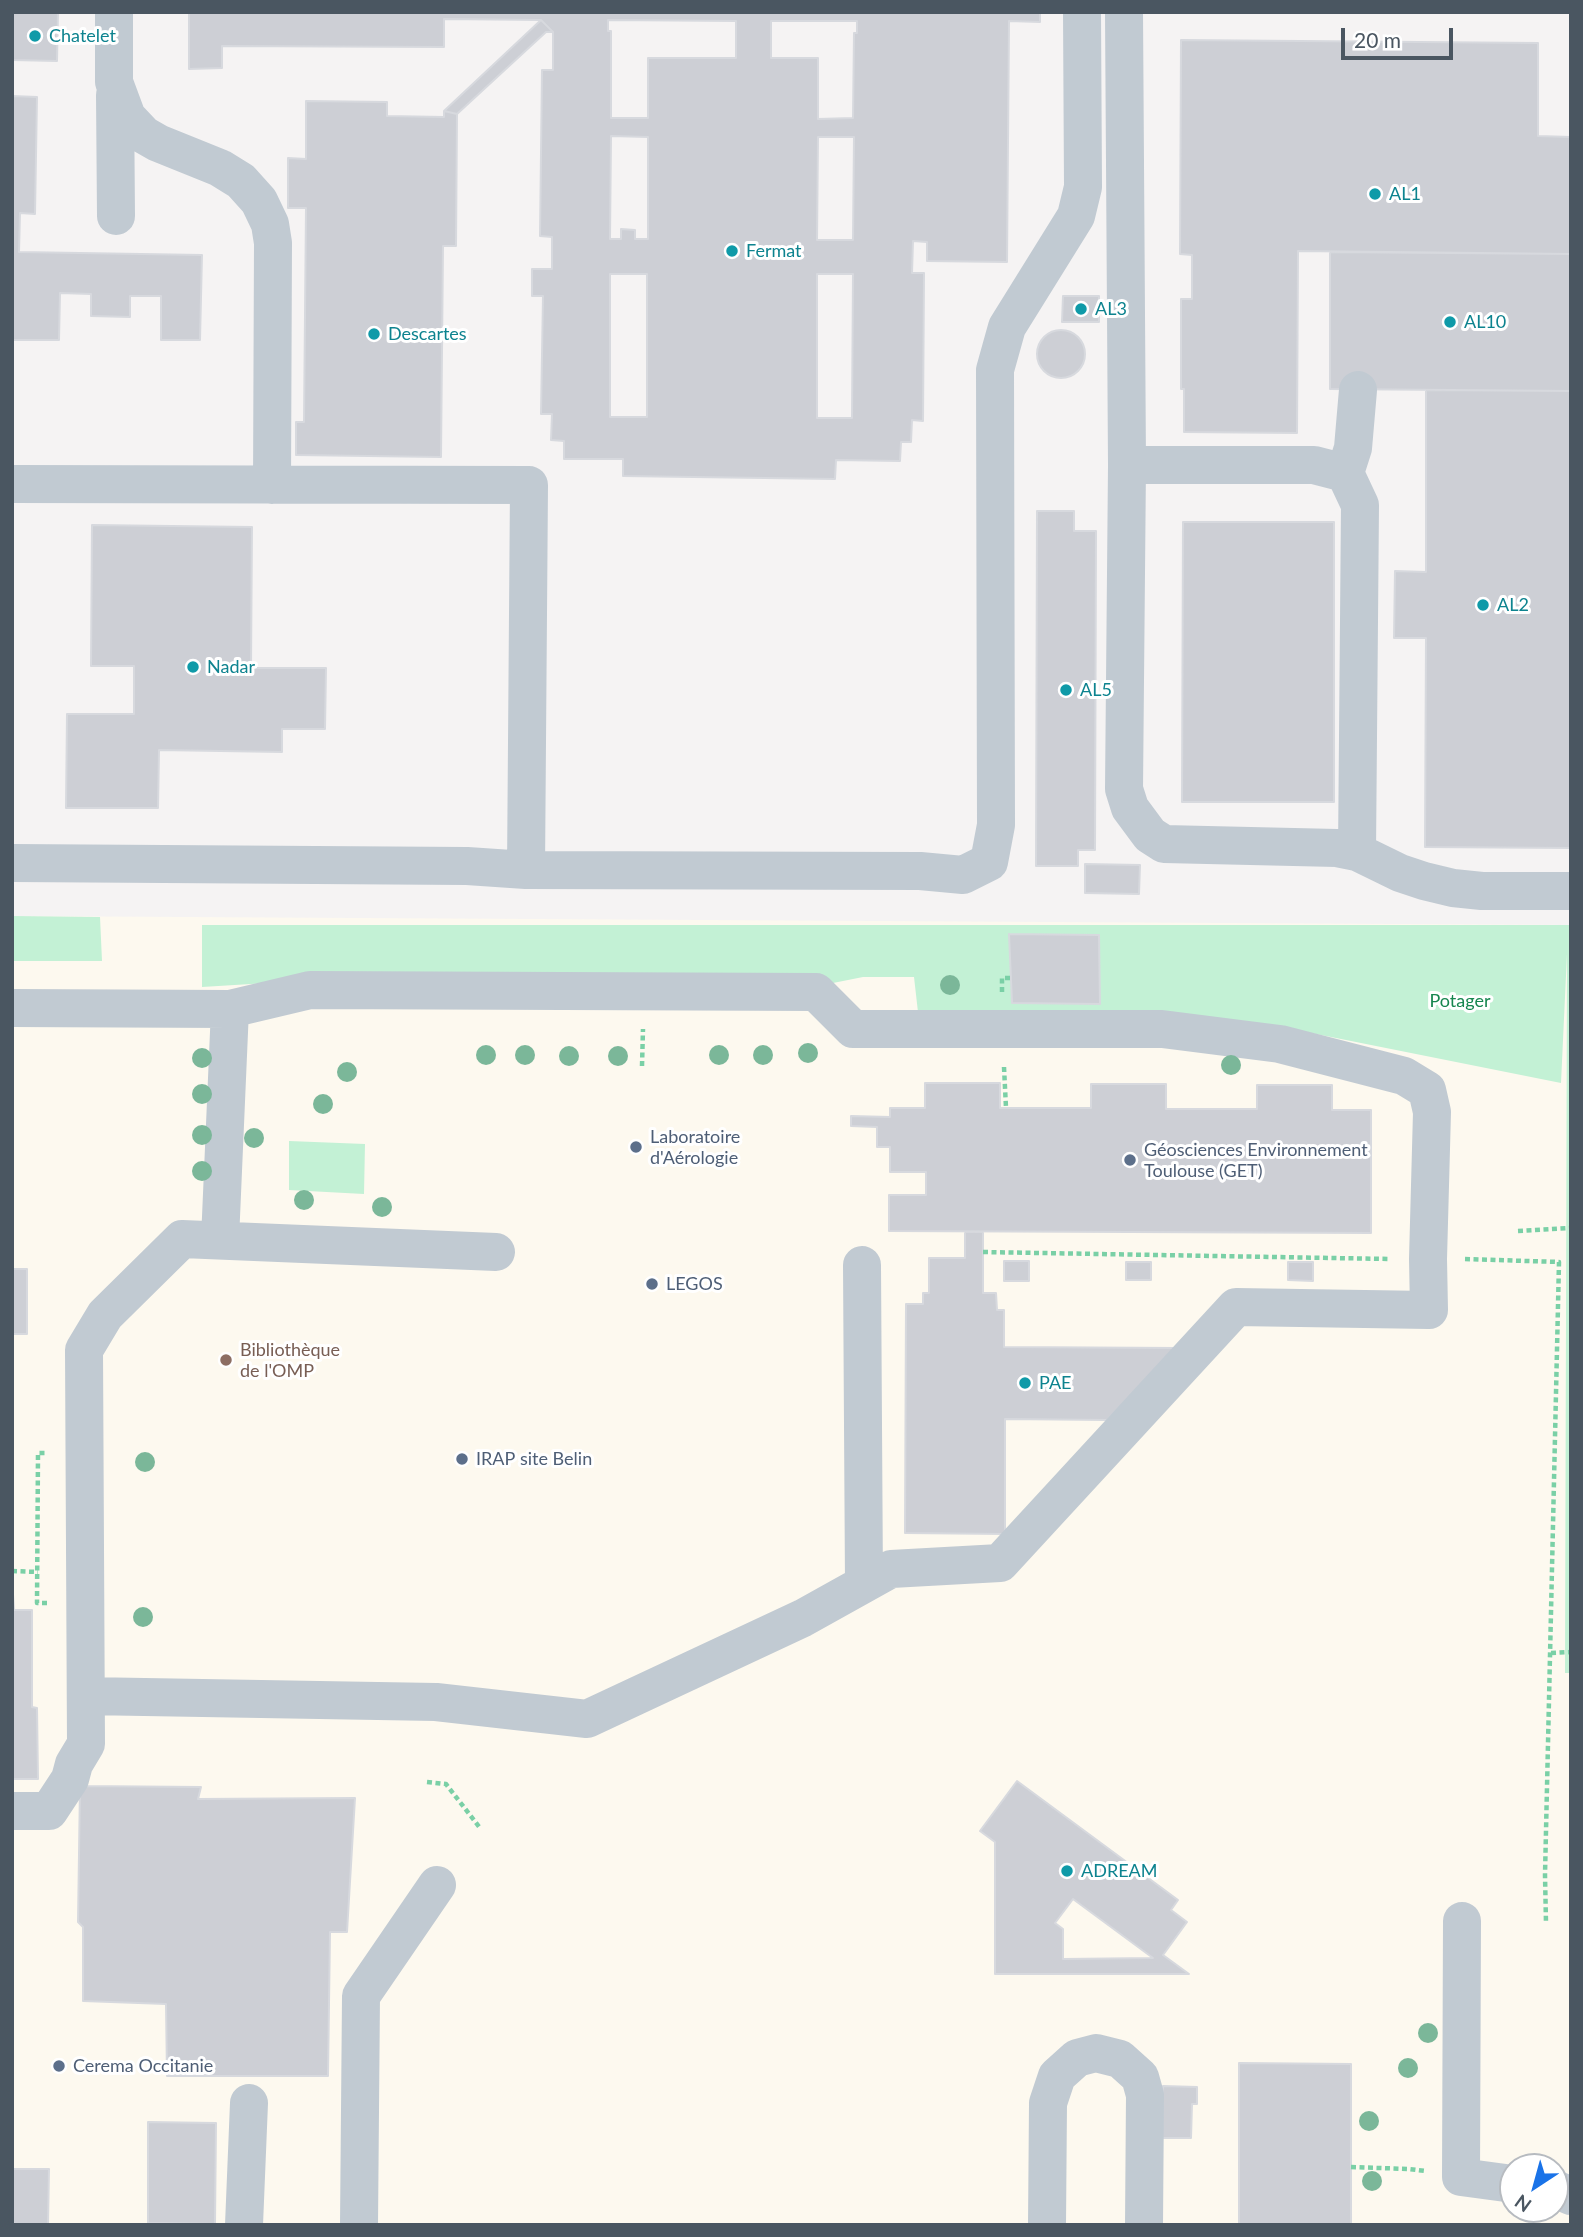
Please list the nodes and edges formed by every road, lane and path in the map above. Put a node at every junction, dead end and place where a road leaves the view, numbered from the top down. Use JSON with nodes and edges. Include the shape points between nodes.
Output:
{"nodes":[{"id":1,"x":114,"y":12,"type":"edge"},
{"id":2,"x":1082,"y":12,"type":"edge"},
{"id":3,"x":1124,"y":12,"type":"edge"},
{"id":4,"x":114,"y":82,"type":"junction"},
{"id":5,"x":116,"y":216,"type":"dead end"},
{"id":6,"x":1358,"y":390,"type":"dead end"},
{"id":7,"x":1127,"y":465,"type":"junction"},
{"id":8,"x":1345,"y":473,"type":"junction"},
{"id":9,"x":12,"y":484,"type":"edge"},
{"id":10,"x":272,"y":485,"type":"junction"},
{"id":11,"x":1357,"y":852,"type":"junction"},
{"id":12,"x":12,"y":863,"type":"edge"},
{"id":13,"x":526,"y":870,"type":"junction"},
{"id":14,"x":1571,"y":891,"type":"edge"},
{"id":15,"x":12,"y":1008,"type":"edge"},
{"id":16,"x":230,"y":1009,"type":"junction"},
{"id":17,"x":1571,"y":1228,"type":"edge"},
{"id":18,"x":1518,"y":1231,"type":"dead end"},
{"id":19,"x":220,"y":1240,"type":"junction"},
{"id":20,"x":496,"y":1252,"type":"dead end"},
{"id":21,"x":983,"y":1252,"type":"dead end"},
{"id":22,"x":1428,"y":1259,"type":"junction"},
{"id":23,"x":862,"y":1265,"type":"dead end"},
{"id":24,"x":12,"y":1571,"type":"edge"},
{"id":25,"x":38,"y":1572,"type":"dead end"},
{"id":26,"x":864,"y":1584,"type":"junction"},
{"id":27,"x":1571,"y":1652,"type":"edge"},
{"id":28,"x":1551,"y":1653,"type":"junction"},
{"id":29,"x":86,"y":1696,"type":"junction"},
{"id":30,"x":427,"y":1782,"type":"dead end"},
{"id":31,"x":12,"y":1811,"type":"edge"},
{"id":32,"x":480,"y":1828,"type":"dead end"},
{"id":33,"x":436,"y":1885,"type":"dead end"},
{"id":34,"x":1462,"y":1921,"type":"dead end"},
{"id":35,"x":1546,"y":1923,"type":"dead end"},
{"id":36,"x":249,"y":2103,"type":"dead end"},
{"id":37,"x":1351,"y":2167,"type":"dead end"},
{"id":38,"x":1461,"y":2177,"type":"junction"},
{"id":39,"x":1499,"y":2182,"type":"edge"},
{"id":40,"x":244,"y":2225,"type":"edge"},
{"id":41,"x":359,"y":2225,"type":"edge"},
{"id":42,"x":1047,"y":2225,"type":"edge"},
{"id":43,"x":1144,"y":2225,"type":"edge"}],
"edges":[{"from":1,"to":4,"type":"street"},
{"from":2,"to":13,"type":"street","via":[[1083,187],[1076,216],[1007,327],[995,370],[996,825],[989,862],[963,875]]},
{"from":3,"to":7,"type":"street"},
{"from":4,"to":5,"type":"street"},
{"from":4,"to":10,"type":"street","via":[[134,126],[158,143],[241,181],[259,201],[270,224]]},
{"from":6,"to":8,"type":"street","via":[[1353,449]]},
{"from":7,"to":8,"type":"street","via":[[1314,465]]},
{"from":7,"to":11,"type":"street","via":[[1124,789],[1130,808],[1150,835],[1164,844],[1321,847]]},
{"from":8,"to":11,"type":"street","via":[[1360,505]]},
{"from":9,"to":10,"type":"street"},
{"from":10,"to":13,"type":"street","via":[[529,485]]},
{"from":11,"to":14,"type":"street","via":[[1400,873],[1454,888]]},
{"from":12,"to":13,"type":"street"},
{"from":15,"to":16,"type":"street"},
{"from":16,"to":19,"type":"street"},
{"from":16,"to":22,"type":"street","via":[[310,990],[816,992],[853,1029],[1161,1029],[1280,1044],[1404,1076],[1427,1090],[1432,1112]]},
{"from":17,"to":18,"type":"path"},
{"from":19,"to":20,"type":"street"},
{"from":19,"to":29,"type":"street","via":[[182,1239],[105,1315],[84,1350]]},
{"from":21,"to":22,"type":"path"},
{"from":22,"to":26,"type":"street","via":[[1429,1310],[1236,1307],[1000,1563],[891,1569]]},
{"from":22,"to":28,"type":"path","via":[[1559,1262]]},
{"from":23,"to":26,"type":"street"},
{"from":24,"to":25,"type":"path"},
{"from":26,"to":29,"type":"street","via":[[803,1618],[587,1719],[436,1702]]},
{"from":27,"to":28,"type":"path"},
{"from":28,"to":35,"type":"path"},
{"from":29,"to":31,"type":"street","via":[[86,1744],[49,1811]]},
{"from":30,"to":32,"type":"path","via":[[446,1783]]},
{"from":33,"to":41,"type":"street","via":[[360,1996]]},
{"from":34,"to":38,"type":"street"},
{"from":36,"to":40,"type":"street"},
{"from":37,"to":38,"type":"path"},
{"from":38,"to":39,"type":"street"},
{"from":42,"to":43,"type":"street","via":[[1048,2103],[1057,2076],[1077,2058],[1096,2053],[1120,2059],[1140,2077],[1145,2095]]}]}
